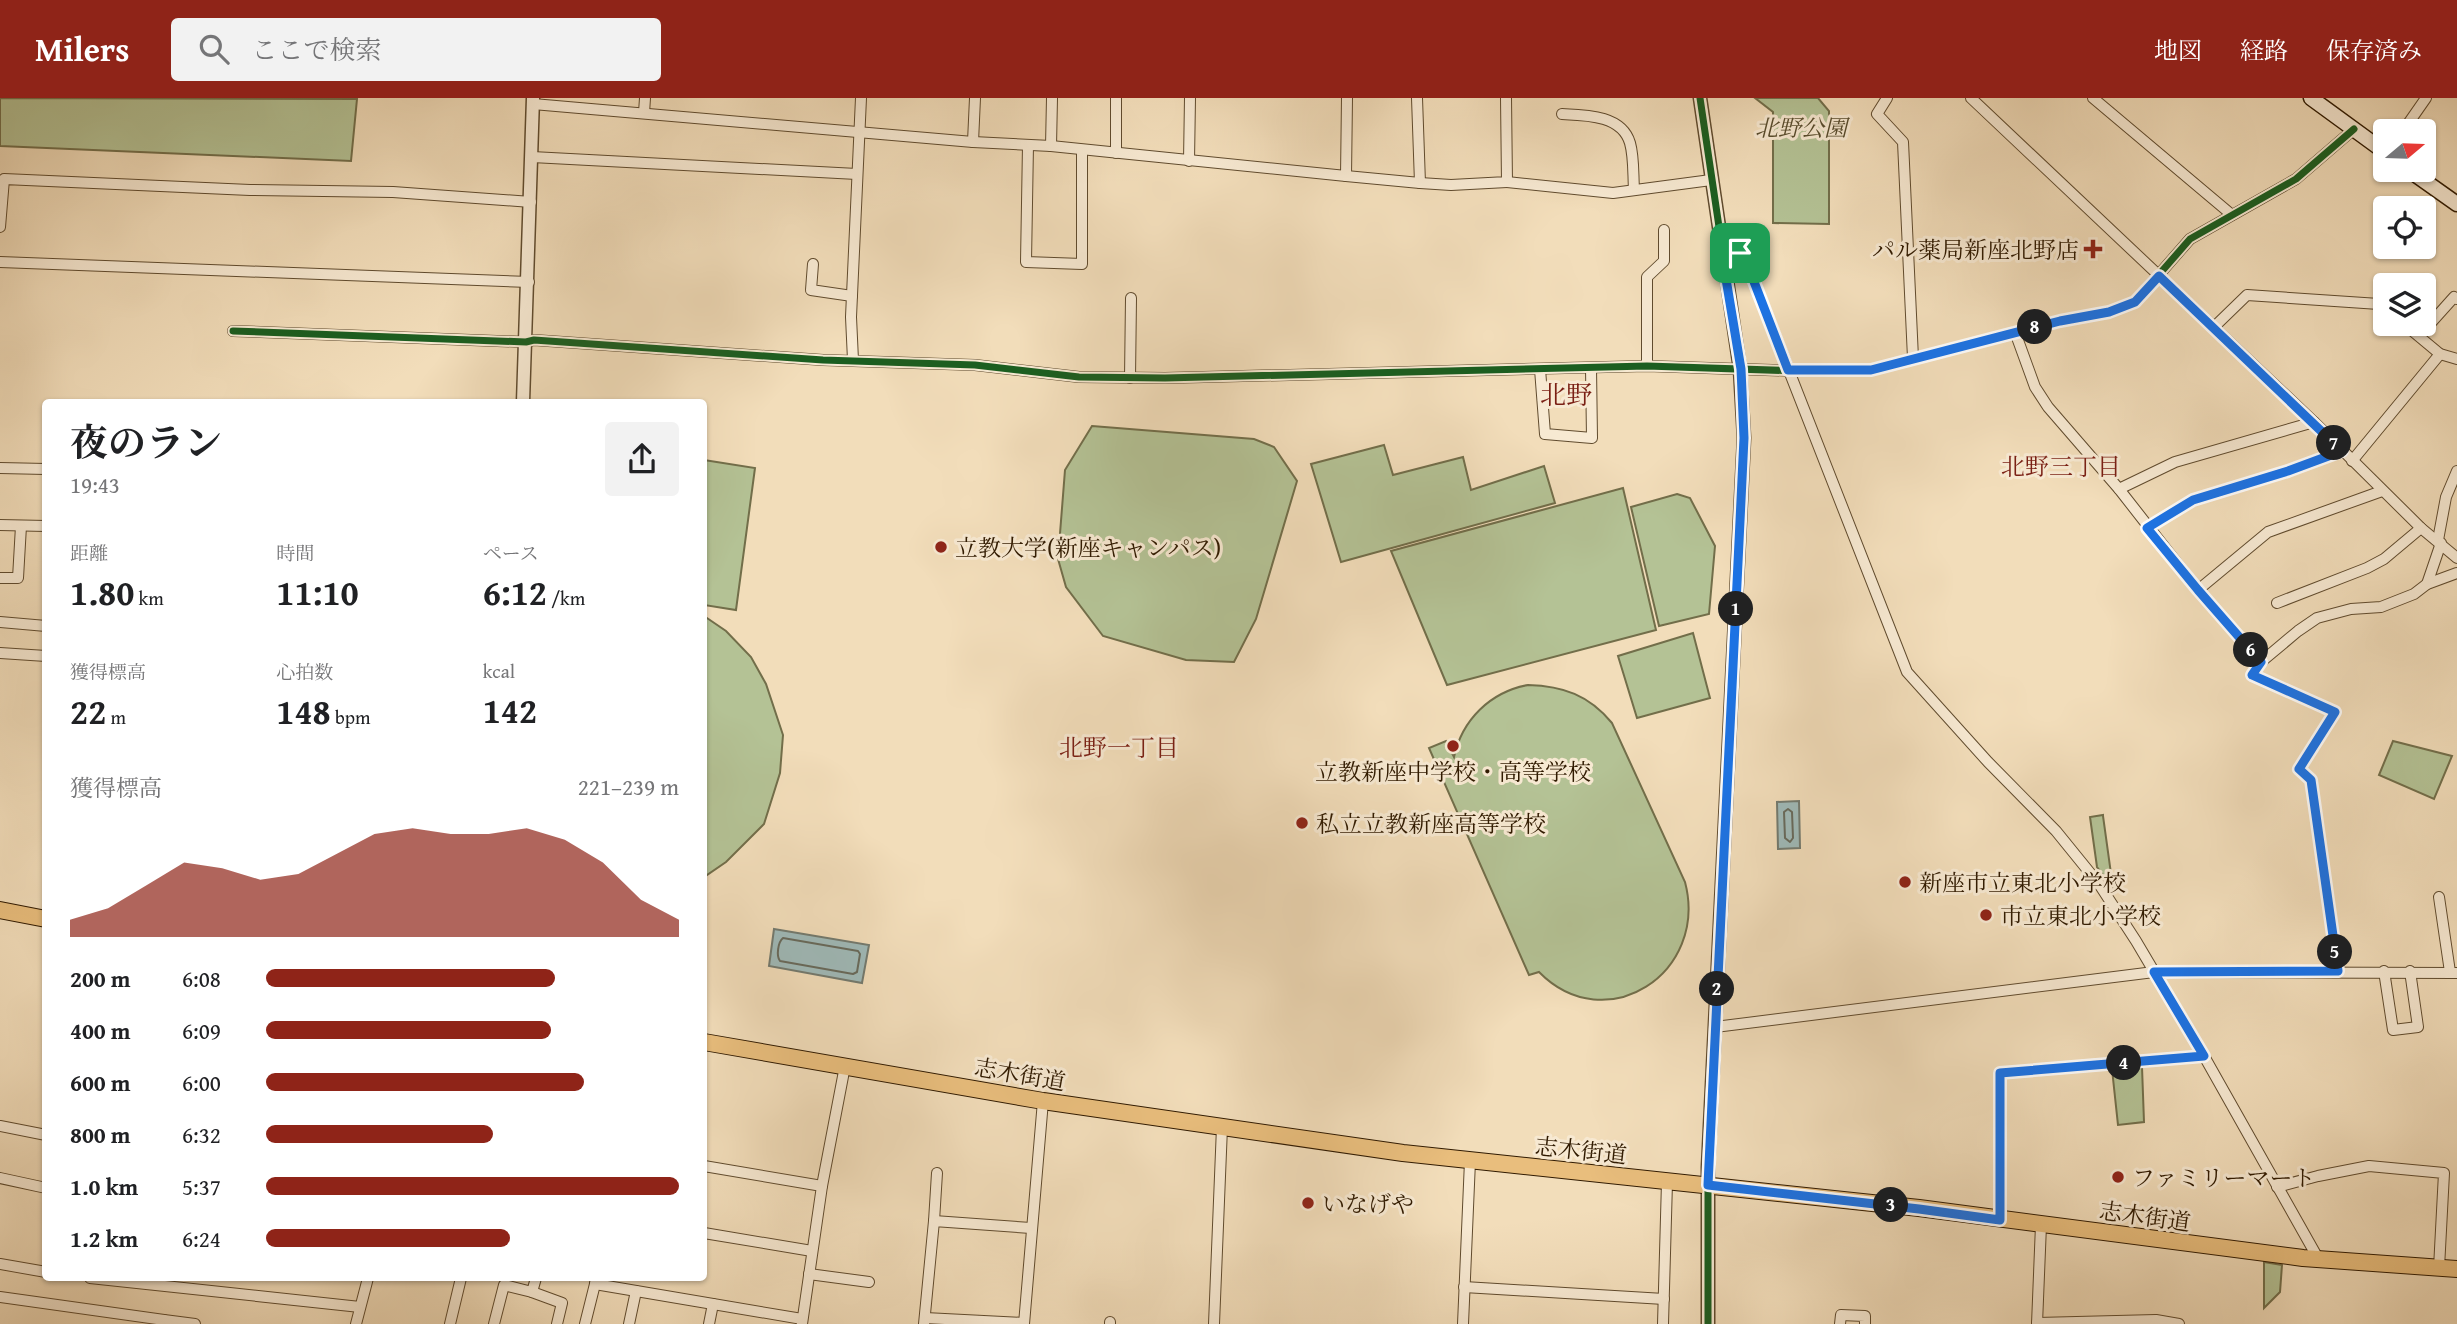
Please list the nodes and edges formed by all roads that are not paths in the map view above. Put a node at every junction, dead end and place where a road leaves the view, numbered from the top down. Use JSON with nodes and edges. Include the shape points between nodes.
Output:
{"nodes":[{"id":1,"x":645,"y":98,"type":"edge"},
{"id":2,"x":861,"y":98,"type":"edge"},
{"id":3,"x":975,"y":98,"type":"edge"},
{"id":4,"x":1052,"y":98,"type":"edge"},
{"id":5,"x":1116,"y":98,"type":"edge"},
{"id":6,"x":1190,"y":98,"type":"edge"},
{"id":7,"x":1347,"y":98,"type":"edge"},
{"id":8,"x":1418,"y":98,"type":"edge"},
{"id":9,"x":1506,"y":98,"type":"edge"},
{"id":10,"x":1700,"y":98,"type":"edge"},
{"id":11,"x":1887,"y":98,"type":"edge"},
{"id":12,"x":1972,"y":98,"type":"edge"},
{"id":13,"x":2093,"y":98,"type":"edge"},
{"id":14,"x":2311,"y":98,"type":"edge"},
{"id":15,"x":2427,"y":98,"type":"edge"},
{"id":16,"x":533,"y":101,"type":"edge"},
{"id":17,"x":644,"y":113,"type":"junction"},
{"id":18,"x":1562,"y":114,"type":"dead end"},
{"id":19,"x":2412,"y":119,"type":"edge"},
{"id":20,"x":2354,"y":130,"type":"junction"},
{"id":21,"x":859,"y":132,"type":"junction"},
{"id":22,"x":973,"y":142,"type":"junction"},
{"id":23,"x":2373,"y":143,"type":"edge"},
{"id":24,"x":1028,"y":145,"type":"junction"},
{"id":25,"x":1051,"y":146,"type":"junction"},
{"id":26,"x":1083,"y":150,"type":"junction"},
{"id":27,"x":1116,"y":153,"type":"junction"},
{"id":28,"x":532,"y":157,"type":"junction"},
{"id":29,"x":1189,"y":161,"type":"junction"},
{"id":30,"x":857,"y":174,"type":"junction"},
{"id":31,"x":1346,"y":176,"type":"junction"},
{"id":32,"x":2,"y":179,"type":"edge"},
{"id":33,"x":1711,"y":180,"type":"junction"},
{"id":34,"x":2426,"y":182,"type":"edge"},
{"id":35,"x":1420,"y":183,"type":"junction"},
{"id":36,"x":1507,"y":183,"type":"junction"},
{"id":37,"x":1634,"y":189,"type":"junction"},
{"id":38,"x":531,"y":202,"type":"junction"},
{"id":39,"x":2457,"y":204,"type":"edge"},
{"id":40,"x":2232,"y":215,"type":"junction"},
{"id":41,"x":0,"y":228,"type":"edge"},
{"id":42,"x":1664,"y":230,"type":"dead end"},
{"id":43,"x":1721,"y":249,"type":"junction"},
{"id":44,"x":0,"y":262,"type":"edge"},
{"id":45,"x":813,"y":264,"type":"dead end"},
{"id":46,"x":2159,"y":276,"type":"junction"},
{"id":47,"x":528,"y":282,"type":"junction"},
{"id":48,"x":852,"y":296,"type":"junction"},
{"id":49,"x":1131,"y":298,"type":"dead end"},
{"id":50,"x":2457,"y":299,"type":"edge"},
{"id":51,"x":2373,"y":304,"type":"edge"},
{"id":52,"x":2436,"y":317,"type":"edge"},
{"id":53,"x":2213,"y":328,"type":"junction"},
{"id":54,"x":233,"y":331,"type":"dead end"},
{"id":55,"x":2015,"y":332,"type":"junction"},
{"id":56,"x":2421,"y":336,"type":"edge"},
{"id":57,"x":526,"y":342,"type":"junction"},
{"id":58,"x":2440,"y":354,"type":"junction"},
{"id":59,"x":1913,"y":358,"type":"junction"},
{"id":60,"x":2457,"y":359,"type":"edge"},
{"id":61,"x":853,"y":360,"type":"junction"},
{"id":62,"x":1647,"y":366,"type":"junction"},
{"id":63,"x":1591,"y":368,"type":"junction"},
{"id":64,"x":1540,"y":369,"type":"junction"},
{"id":65,"x":1741,"y":369,"type":"junction"},
{"id":66,"x":1788,"y":370,"type":"junction"},
{"id":67,"x":1130,"y":378,"type":"junction"},
{"id":68,"x":523,"y":399,"type":"edge"},
{"id":69,"x":2314,"y":422,"type":"junction"},
{"id":70,"x":2342,"y":451,"type":"junction"},
{"id":71,"x":2352,"y":461,"type":"junction"},
{"id":72,"x":0,"y":468,"type":"edge"},
{"id":73,"x":42,"y":469,"type":"edge"},
{"id":74,"x":2457,"y":471,"type":"edge"},
{"id":75,"x":2119,"y":489,"type":"junction"},
{"id":76,"x":2382,"y":491,"type":"junction"},
{"id":77,"x":0,"y":525,"type":"edge"},
{"id":78,"x":21,"y":526,"type":"junction"},
{"id":79,"x":42,"y":526,"type":"edge"},
{"id":80,"x":2147,"y":528,"type":"junction"},
{"id":81,"x":2421,"y":528,"type":"junction"},
{"id":82,"x":2439,"y":542,"type":"junction"},
{"id":83,"x":2457,"y":558,"type":"edge"},
{"id":84,"x":2457,"y":573,"type":"edge"},
{"id":85,"x":0,"y":578,"type":"edge"},
{"id":86,"x":2427,"y":583,"type":"junction"},
{"id":87,"x":2198,"y":590,"type":"junction"},
{"id":88,"x":2277,"y":603,"type":"dead end"},
{"id":89,"x":0,"y":622,"type":"edge"},
{"id":90,"x":42,"y":626,"type":"edge"},
{"id":91,"x":0,"y":653,"type":"edge"},
{"id":92,"x":42,"y":656,"type":"edge"},
{"id":93,"x":2261,"y":662,"type":"junction"},
{"id":94,"x":2439,"y":897,"type":"dead end"},
{"id":95,"x":0,"y":910,"type":"edge"},
{"id":96,"x":42,"y":918,"type":"edge"},
{"id":97,"x":2338,"y":971,"type":"junction"},
{"id":98,"x":2384,"y":971,"type":"junction"},
{"id":99,"x":2410,"y":971,"type":"junction"},
{"id":100,"x":2154,"y":972,"type":"junction"},
{"id":101,"x":2453,"y":972,"type":"edge"},
{"id":102,"x":1715,"y":1027,"type":"junction"},
{"id":103,"x":707,"y":1043,"type":"edge"},
{"id":104,"x":2204,"y":1056,"type":"junction"},
{"id":105,"x":845,"y":1066,"type":"junction"},
{"id":106,"x":1043,"y":1101,"type":"junction"},
{"id":107,"x":0,"y":1126,"type":"edge"},
{"id":108,"x":1222,"y":1127,"type":"junction"},
{"id":109,"x":42,"y":1134,"type":"edge"},
{"id":110,"x":1469,"y":1161,"type":"junction"},
{"id":111,"x":707,"y":1167,"type":"edge"},
{"id":112,"x":937,"y":1173,"type":"dead end"},
{"id":113,"x":0,"y":1178,"type":"edge"},
{"id":114,"x":1667,"y":1182,"type":"junction"},
{"id":115,"x":1708,"y":1185,"type":"junction"},
{"id":116,"x":822,"y":1186,"type":"junction"},
{"id":117,"x":42,"y":1187,"type":"edge"},
{"id":118,"x":2277,"y":1187,"type":"junction"},
{"id":119,"x":2000,"y":1220,"type":"junction"},
{"id":120,"x":934,"y":1221,"type":"junction"},
{"id":121,"x":2041,"y":1225,"type":"junction"},
{"id":122,"x":1031,"y":1228,"type":"junction"},
{"id":123,"x":707,"y":1234,"type":"edge"},
{"id":124,"x":812,"y":1251,"type":"junction"},
{"id":125,"x":2319,"y":1260,"type":"junction"},
{"id":126,"x":0,"y":1264,"type":"edge"},
{"id":127,"x":2438,"y":1268,"type":"junction"},
{"id":128,"x":2457,"y":1269,"type":"edge"},
{"id":129,"x":42,"y":1271,"type":"edge"},
{"id":130,"x":808,"y":1274,"type":"junction"},
{"id":131,"x":118,"y":1281,"type":"edge"},
{"id":132,"x":367,"y":1281,"type":"edge"},
{"id":133,"x":460,"y":1281,"type":"edge"},
{"id":134,"x":535,"y":1281,"type":"edge"},
{"id":135,"x":595,"y":1281,"type":"edge"},
{"id":136,"x":869,"y":1282,"type":"dead end"},
{"id":137,"x":1464,"y":1287,"type":"junction"},
{"id":138,"x":636,"y":1291,"type":"junction"},
{"id":139,"x":532,"y":1292,"type":"junction"},
{"id":140,"x":0,"y":1297,"type":"edge"},
{"id":141,"x":1664,"y":1299,"type":"junction"},
{"id":142,"x":713,"y":1304,"type":"junction"},
{"id":143,"x":360,"y":1307,"type":"junction"},
{"id":144,"x":802,"y":1321,"type":"edge"},
{"id":145,"x":925,"y":1321,"type":"edge"},
{"id":146,"x":164,"y":1322,"type":"edge"},
{"id":147,"x":2037,"y":1323,"type":"edge"},
{"id":148,"x":195,"y":1324,"type":"edge"},
{"id":149,"x":356,"y":1324,"type":"edge"},
{"id":150,"x":450,"y":1324,"type":"edge"},
{"id":151,"x":494,"y":1324,"type":"edge"},
{"id":152,"x":557,"y":1324,"type":"edge"},
{"id":153,"x":585,"y":1324,"type":"edge"},
{"id":154,"x":629,"y":1324,"type":"edge"},
{"id":155,"x":709,"y":1324,"type":"edge"},
{"id":156,"x":1024,"y":1324,"type":"edge"},
{"id":157,"x":1214,"y":1324,"type":"edge"},
{"id":158,"x":1463,"y":1324,"type":"edge"},
{"id":159,"x":1663,"y":1324,"type":"edge"},
{"id":160,"x":1708,"y":1324,"type":"edge"},
{"id":161,"x":1840,"y":1324,"type":"edge"},
{"id":162,"x":1865,"y":1324,"type":"edge"},
{"id":163,"x":2179,"y":1324,"type":"edge"}],
"edges":[{"from":1,"to":17,"type":"street"},
{"from":2,"to":21,"type":"street"},
{"from":3,"to":22,"type":"street"},
{"from":4,"to":25,"type":"street"},
{"from":5,"to":27,"type":"street"},
{"from":6,"to":29,"type":"street"},
{"from":7,"to":31,"type":"street"},
{"from":8,"to":35,"type":"street"},
{"from":9,"to":36,"type":"street"},
{"from":10,"to":33,"type":"street"},
{"from":11,"to":59,"type":"street","via":[[1877,114],[1903,142]]},
{"from":12,"to":46,"type":"street"},
{"from":13,"to":40,"type":"street"},
{"from":14,"to":20,"type":"main road"},
{"from":15,"to":19,"type":"street"},
{"from":16,"to":17,"type":"street"},
{"from":16,"to":28,"type":"street"},
{"from":17,"to":21,"type":"street"},
{"from":18,"to":37,"type":"street","via":[[1606,119],[1616,125],[1630,143]]},
{"from":20,"to":23,"type":"main road"},
{"from":20,"to":40,"type":"street","via":[[2297,179]]},
{"from":21,"to":22,"type":"street"},
{"from":21,"to":30,"type":"street"},
{"from":22,"to":24,"type":"street"},
{"from":24,"to":25,"type":"street"},
{"from":24,"to":26,"type":"street","via":[[1026,262],[1082,264]]},
{"from":25,"to":26,"type":"street"},
{"from":26,"to":27,"type":"street"},
{"from":27,"to":29,"type":"street"},
{"from":28,"to":30,"type":"street"},
{"from":28,"to":38,"type":"street"},
{"from":29,"to":31,"type":"street"},
{"from":30,"to":48,"type":"street"},
{"from":31,"to":35,"type":"street"},
{"from":32,"to":38,"type":"street","via":[[393,192]]},
{"from":32,"to":41,"type":"street"},
{"from":33,"to":37,"type":"street"},
{"from":33,"to":43,"type":"street"},
{"from":34,"to":39,"type":"main road"},
{"from":35,"to":36,"type":"street"},
{"from":36,"to":37,"type":"street","via":[[1613,193]]},
{"from":38,"to":47,"type":"street"},
{"from":40,"to":46,"type":"street","via":[[2190,239]]},
{"from":42,"to":62,"type":"street","via":[[1664,261],[1647,277]]},
{"from":43,"to":65,"type":"street"},
{"from":43,"to":66,"type":"street","via":[[1740,253],[1746,261]]},
{"from":44,"to":47,"type":"street"},
{"from":45,"to":48,"type":"street","via":[[811,290]]},
{"from":46,"to":53,"type":"street"},
{"from":46,"to":55,"type":"street","via":[[2135,302]]},
{"from":47,"to":57,"type":"street"},
{"from":48,"to":61,"type":"street"},
{"from":49,"to":67,"type":"street"},
{"from":50,"to":52,"type":"street"},
{"from":51,"to":53,"type":"street","via":[[2247,295]]},
{"from":53,"to":69,"type":"street"},
{"from":54,"to":57,"type":"street"},
{"from":55,"to":59,"type":"street"},
{"from":55,"to":75,"type":"street","via":[[2035,387],[2048,407]]},
{"from":56,"to":58,"type":"street"},
{"from":57,"to":61,"type":"street"},
{"from":57,"to":68,"type":"street"},
{"from":58,"to":60,"type":"street"},
{"from":58,"to":71,"type":"street"},
{"from":59,"to":66,"type":"street","via":[[1871,370]]},
{"from":61,"to":67,"type":"street"},
{"from":62,"to":63,"type":"street"},
{"from":62,"to":65,"type":"street"},
{"from":63,"to":64,"type":"street"},
{"from":63,"to":64,"type":"street","via":[[1592,438],[1545,434]]},
{"from":64,"to":67,"type":"street"},
{"from":65,"to":66,"type":"street"},
{"from":65,"to":102,"type":"street","via":[[1743,481]]},
{"from":66,"to":100,"type":"street","via":[[1907,672],[2078,856]]},
{"from":69,"to":70,"type":"street"},
{"from":69,"to":75,"type":"street","via":[[2175,462]]},
{"from":70,"to":71,"type":"street"},
{"from":70,"to":80,"type":"street","via":[[2193,500]]},
{"from":71,"to":76,"type":"street"},
{"from":72,"to":73,"type":"street"},
{"from":74,"to":82,"type":"street","via":[[2446,497]]},
{"from":75,"to":80,"type":"street"},
{"from":76,"to":81,"type":"street"},
{"from":76,"to":87,"type":"street","via":[[2268,532]]},
{"from":77,"to":78,"type":"street"},
{"from":78,"to":79,"type":"street"},
{"from":78,"to":85,"type":"street","via":[[18,578]]},
{"from":80,"to":87,"type":"street"},
{"from":81,"to":82,"type":"street"},
{"from":81,"to":88,"type":"street","via":[[2367,568]]},
{"from":82,"to":83,"type":"street"},
{"from":82,"to":86,"type":"street"},
{"from":84,"to":86,"type":"street"},
{"from":86,"to":93,"type":"street","via":[[2414,594],[2381,607],[2317,618]]},
{"from":87,"to":93,"type":"street"},
{"from":89,"to":90,"type":"street"},
{"from":91,"to":92,"type":"street"},
{"from":93,"to":97,"type":"street","via":[[2252,675],[2335,712],[2299,769],[2311,780]]},
{"from":94,"to":101,"type":"street"},
{"from":95,"to":96,"type":"main road"},
{"from":97,"to":98,"type":"street"},
{"from":97,"to":100,"type":"street"},
{"from":98,"to":99,"type":"street"},
{"from":98,"to":99,"type":"street","via":[[2393,1030],[2418,1027]]},
{"from":99,"to":101,"type":"street"},
{"from":100,"to":102,"type":"street"},
{"from":100,"to":104,"type":"street"},
{"from":102,"to":115,"type":"street"},
{"from":103,"to":105,"type":"main road","name":"志木街道"},
{"from":104,"to":118,"type":"street"},
{"from":104,"to":119,"type":"street","via":[[2000,1073]]},
{"from":105,"to":106,"type":"main road","name":"志木街道"},
{"from":105,"to":116,"type":"street"},
{"from":106,"to":108,"type":"main road","name":"志木街道"},
{"from":106,"to":122,"type":"street"},
{"from":107,"to":109,"type":"street"},
{"from":108,"to":110,"type":"main road","name":"志木街道"},
{"from":108,"to":157,"type":"street"},
{"from":110,"to":114,"type":"main road","name":"志木街道"},
{"from":110,"to":137,"type":"street"},
{"from":111,"to":116,"type":"street"},
{"from":112,"to":120,"type":"street"},
{"from":113,"to":117,"type":"street"},
{"from":114,"to":115,"type":"main road","name":"志木街道"},
{"from":114,"to":141,"type":"street"},
{"from":115,"to":119,"type":"main road","name":"志木街道"},
{"from":115,"to":160,"type":"street"},
{"from":116,"to":124,"type":"street"},
{"from":118,"to":125,"type":"street"},
{"from":118,"to":127,"type":"street","via":[[2369,1166],[2444,1173]]},
{"from":119,"to":121,"type":"main road","name":"志木街道"},
{"from":120,"to":122,"type":"street"},
{"from":120,"to":145,"type":"street"},
{"from":121,"to":125,"type":"main road","name":"志木街道"},
{"from":121,"to":147,"type":"street"},
{"from":122,"to":156,"type":"street"},
{"from":123,"to":124,"type":"street"},
{"from":124,"to":130,"type":"street"},
{"from":125,"to":127,"type":"main road","name":"志木街道"},
{"from":126,"to":129,"type":"street"},
{"from":127,"to":128,"type":"main road","name":"志木街道"},
{"from":130,"to":136,"type":"street"},
{"from":130,"to":144,"type":"street"},
{"from":131,"to":143,"type":"street"},
{"from":132,"to":143,"type":"street"},
{"from":133,"to":150,"type":"street"},
{"from":134,"to":139,"type":"street"},
{"from":135,"to":138,"type":"street"},
{"from":135,"to":153,"type":"street"},
{"from":137,"to":141,"type":"street"},
{"from":137,"to":158,"type":"street"},
{"from":138,"to":142,"type":"street"},
{"from":138,"to":154,"type":"street"},
{"from":139,"to":151,"type":"street","via":[[504,1285]]},
{"from":139,"to":152,"type":"street","via":[[562,1303]]},
{"from":140,"to":146,"type":"street"},
{"from":141,"to":159,"type":"street"},
{"from":142,"to":144,"type":"street"},
{"from":142,"to":155,"type":"street"},
{"from":143,"to":149,"type":"street"},
{"from":145,"to":156,"type":"street"},
{"from":146,"to":148,"type":"street"},
{"from":147,"to":163,"type":"street","via":[[2156,1320]]},
{"from":161,"to":162,"type":"street","via":[[1841,1315],[1865,1316]]}]}
